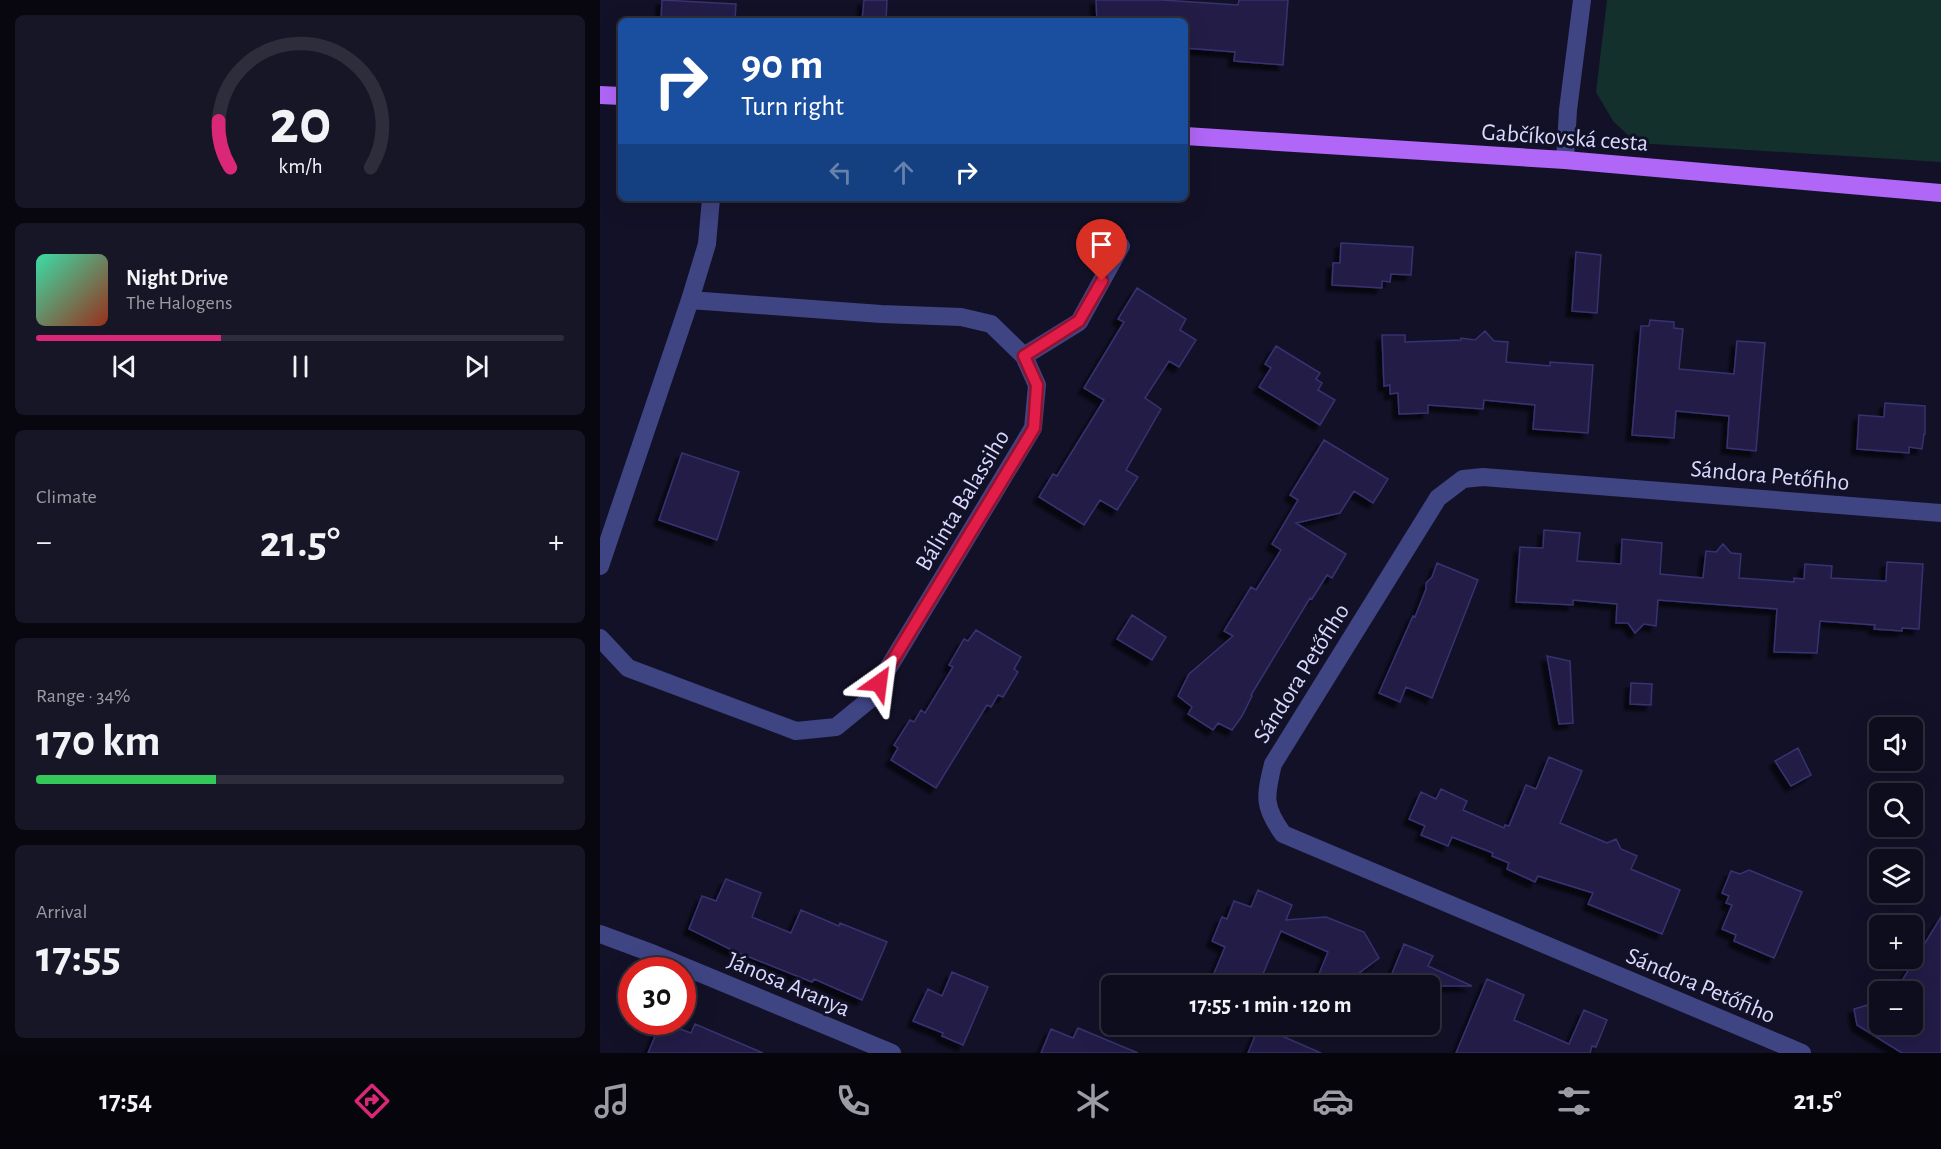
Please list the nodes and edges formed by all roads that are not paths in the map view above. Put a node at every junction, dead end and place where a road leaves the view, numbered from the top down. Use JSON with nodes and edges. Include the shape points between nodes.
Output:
{"nodes":[{"id":1,"x":1582,"y":0,"type":"edge"},
{"id":2,"x":600,"y":94,"type":"edge"},
{"id":3,"x":618,"y":96,"type":"edge"},
{"id":4,"x":1188,"y":136,"type":"edge"},
{"id":5,"x":1564,"y":160,"type":"junction"},
{"id":6,"x":1941,"y":193,"type":"edge"},
{"id":7,"x":711,"y":201,"type":"edge"},
{"id":8,"x":1121,"y":246,"type":"dead end"},
{"id":9,"x":690,"y":300,"type":"junction"},
{"id":10,"x":1024,"y":356,"type":"junction"},
{"id":11,"x":1941,"y":513,"type":"edge"},
{"id":12,"x":600,"y":566,"type":"edge"},
{"id":13,"x":600,"y":638,"type":"edge"},
{"id":14,"x":600,"y":934,"type":"edge"},
{"id":15,"x":892,"y":1053,"type":"edge"},
{"id":16,"x":1802,"y":1053,"type":"edge"}],
"edges":[{"from":1,"to":5,"type":"street"},
{"from":2,"to":3,"type":"main road"},
{"from":4,"to":5,"type":"main road","name":"Gabčíkovská cesta"},
{"from":5,"to":6,"type":"main road","name":"Gabčíkovská cesta"},
{"from":7,"to":9,"type":"street","via":[[707,244]]},
{"from":8,"to":10,"type":"street","via":[[1079,321]]},
{"from":9,"to":10,"type":"street","name":"Bálinta Balassiho","via":[[962,317],[991,324]]},
{"from":9,"to":12,"type":"street"},
{"from":10,"to":13,"type":"street","name":"Bálinta Balassiho","via":[[1037,385],[1034,428],[869,700],[836,727],[796,731],[628,668]]},
{"from":11,"to":16,"type":"street","name":"Sándora Petőfiho","via":[[1483,477],[1463,479],[1438,498],[1273,764],[1267,806],[1283,834]]},
{"from":14,"to":15,"type":"street","name":"Jánosa Aranya"}]}
